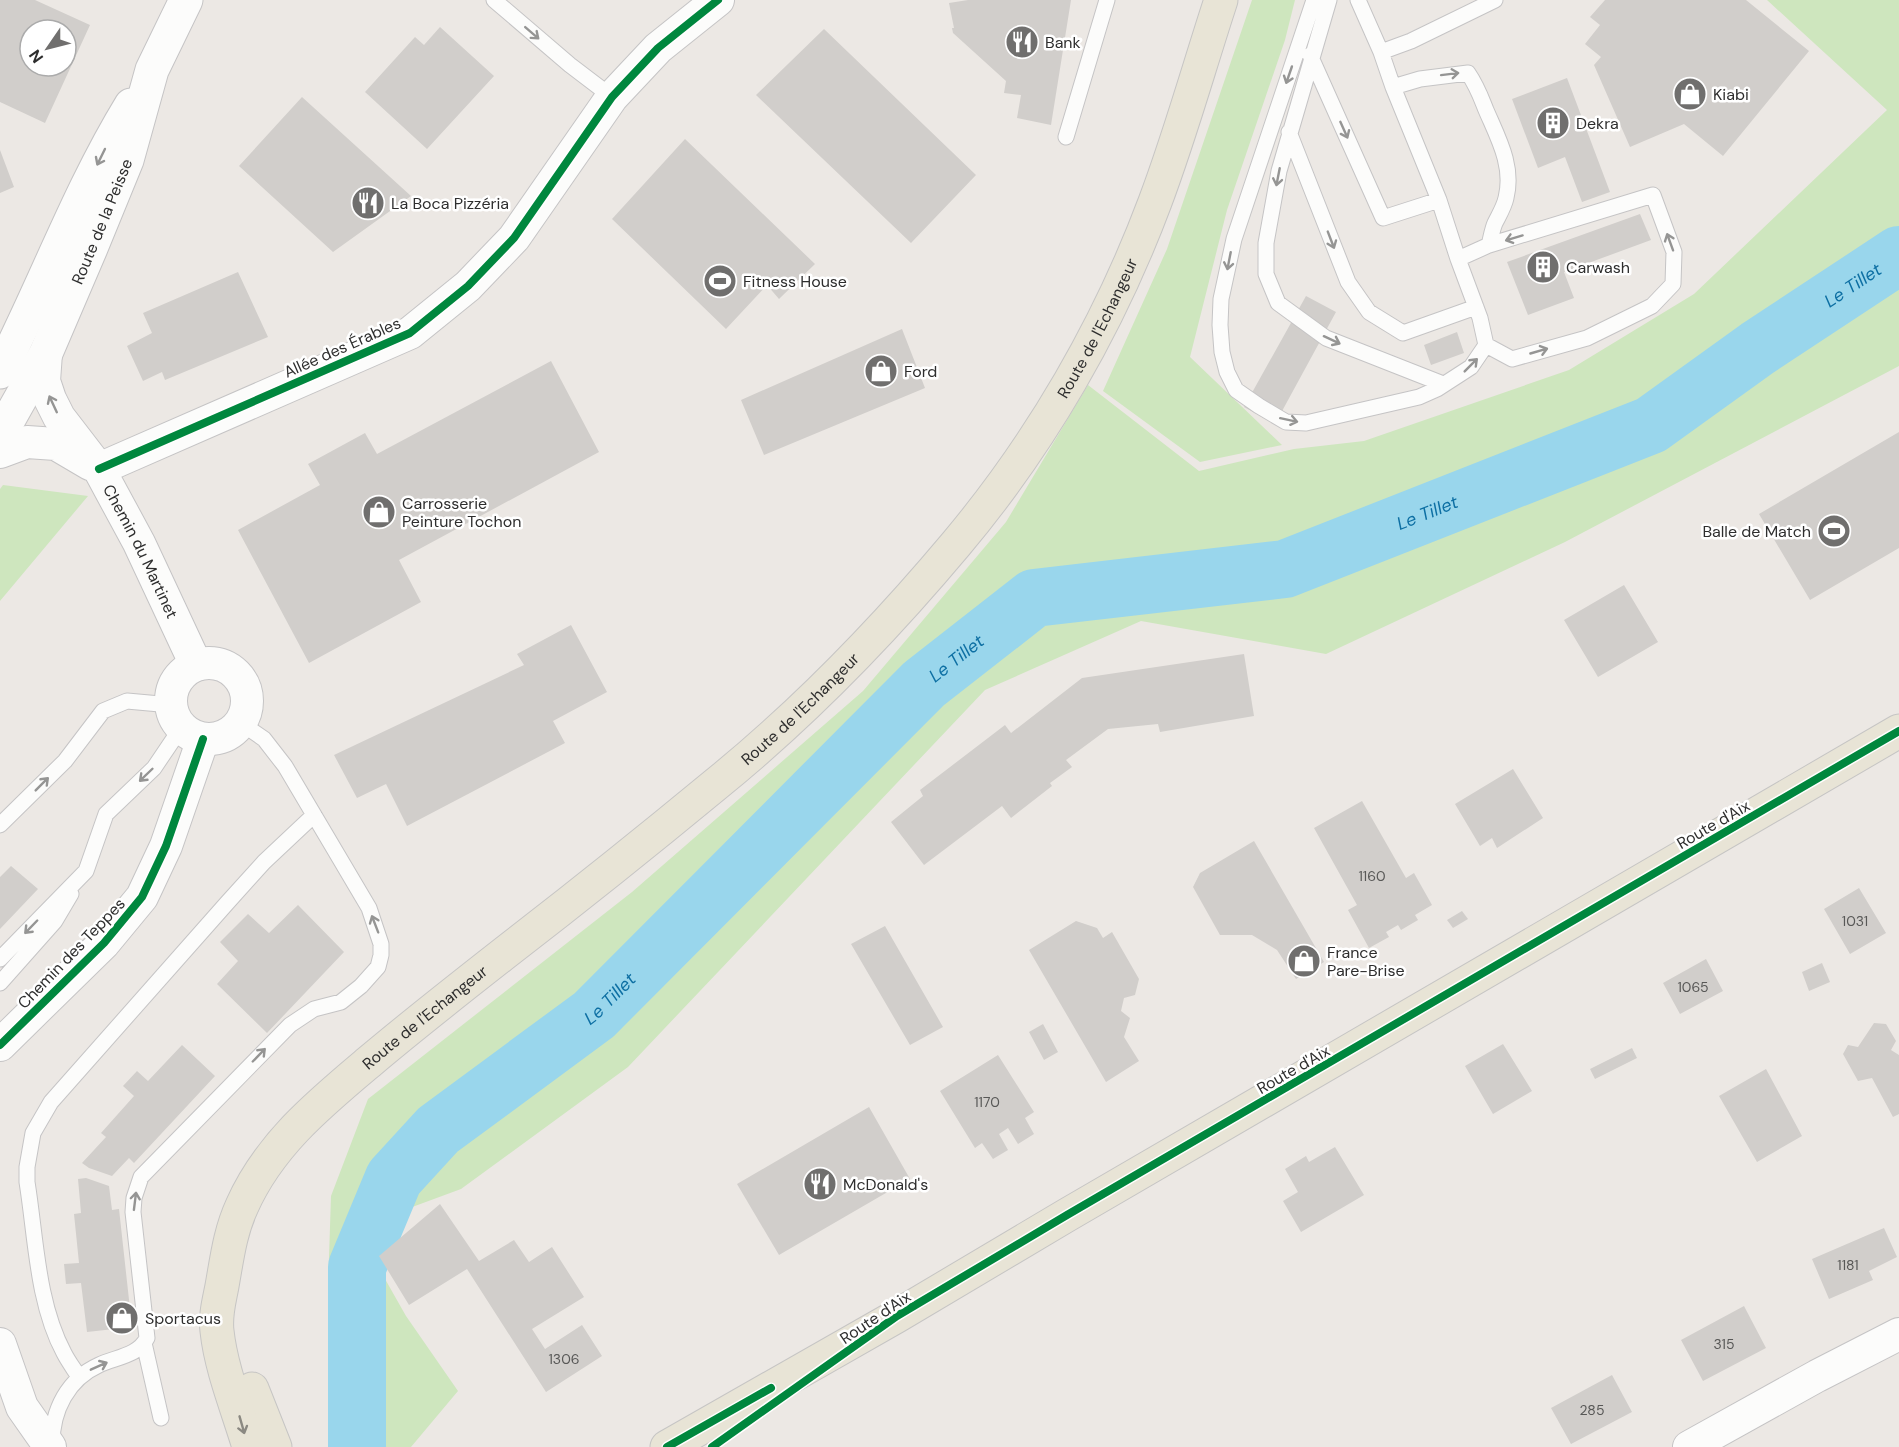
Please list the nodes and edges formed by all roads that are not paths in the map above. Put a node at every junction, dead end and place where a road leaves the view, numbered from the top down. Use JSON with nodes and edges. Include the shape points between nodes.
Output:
{"nodes":[{"id":1,"x":186,"y":0,"type":"edge"},
{"id":2,"x":494,"y":0,"type":"edge"},
{"id":3,"x":718,"y":0,"type":"edge"},
{"id":4,"x":1107,"y":0,"type":"edge"},
{"id":5,"x":1221,"y":0,"type":"edge"},
{"id":6,"x":1314,"y":0,"type":"edge"},
{"id":7,"x":1329,"y":0,"type":"edge"},
{"id":8,"x":1358,"y":0,"type":"edge"},
{"id":9,"x":1367,"y":0,"type":"edge"},
{"id":10,"x":1495,"y":0,"type":"edge"},
{"id":11,"x":1301,"y":39,"type":"junction"},
{"id":12,"x":1381,"y":52,"type":"junction"},
{"id":13,"x":1312,"y":57,"type":"junction"},
{"id":14,"x":152,"y":70,"type":"junction"},
{"id":15,"x":1393,"y":87,"type":"junction"},
{"id":16,"x":612,"y":97,"type":"junction"},
{"id":17,"x":1278,"y":107,"type":"junction"},
{"id":18,"x":1290,"y":134,"type":"junction"},
{"id":19,"x":1066,"y":137,"type":"dead end"},
{"id":20,"x":1439,"y":200,"type":"junction"},
{"id":21,"x":1489,"y":245,"type":"junction"},
{"id":22,"x":1458,"y":259,"type":"junction"},
{"id":23,"x":1476,"y":307,"type":"junction"},
{"id":24,"x":12,"y":334,"type":"edge"},
{"id":25,"x":1486,"y":345,"type":"junction"},
{"id":26,"x":46,"y":353,"type":"junction"},
{"id":27,"x":0,"y":372,"type":"edge"},
{"id":28,"x":1443,"y":384,"type":"junction"},
{"id":29,"x":0,"y":435,"type":"edge"},
{"id":30,"x":0,"y":452,"type":"edge"},
{"id":31,"x":99,"y":469,"type":"junction"},
{"id":32,"x":196,"y":665,"type":"junction"},
{"id":33,"x":241,"y":723,"type":"junction"},
{"id":34,"x":185,"y":724,"type":"junction"},
{"id":35,"x":1899,"y":731,"type":"edge"},
{"id":36,"x":314,"y":815,"type":"junction"},
{"id":37,"x":0,"y":825,"type":"edge"},
{"id":38,"x":86,"y":871,"type":"junction"},
{"id":39,"x":0,"y":959,"type":"edge"},
{"id":40,"x":0,"y":982,"type":"edge"},
{"id":41,"x":0,"y":1045,"type":"edge"},
{"id":42,"x":222,"y":1287,"type":"junction"},
{"id":43,"x":897,"y":1316,"type":"junction"},
{"id":44,"x":1899,"y":1334,"type":"edge"},
{"id":45,"x":0,"y":1344,"type":"edge"},
{"id":46,"x":144,"y":1344,"type":"junction"},
{"id":47,"x":79,"y":1377,"type":"junction"},
{"id":48,"x":161,"y":1418,"type":"dead end"},
{"id":49,"x":51,"y":1447,"type":"edge"},
{"id":50,"x":249,"y":1447,"type":"edge"},
{"id":51,"x":274,"y":1447,"type":"edge"},
{"id":52,"x":668,"y":1447,"type":"edge"},
{"id":53,"x":712,"y":1447,"type":"edge"},
{"id":54,"x":1689,"y":1447,"type":"edge"}],
"edges":[{"from":1,"to":14,"type":"main road","name":"Route de la Peisse"},
{"from":2,"to":16,"type":"lane","one_way":true},
{"from":3,"to":16,"type":"street","name":"Allée des Érables","via":[[658,48]]},
{"from":4,"to":19,"type":"lane"},
{"from":5,"to":42,"type":"main road","name":"Route de l'Echangeur","via":[[1154,204],[1112,304],[1041,428],[977,518],[866,645],[775,735],[392,1042],[294,1128],[272,1154],[241,1208],[229,1243]]},
{"from":6,"to":11,"type":"lane"},
{"from":7,"to":13,"type":"lane"},
{"from":8,"to":12,"type":"lane"},
{"from":9,"to":12,"type":"lane"},
{"from":10,"to":12,"type":"lane"},
{"from":11,"to":13,"type":"lane"},
{"from":11,"to":17,"type":"lane","one_way":true},
{"from":12,"to":15,"type":"lane"},
{"from":13,"to":18,"type":"lane"},
{"from":13,"to":20,"type":"lane","one_way":true,"via":[[1383,218]]},
{"from":14,"to":24,"type":"main road","one_way":true,"via":[[106,146]]},
{"from":14,"to":26,"type":"main road","name":"Route de la Peisse","via":[[128,160]]},
{"from":15,"to":20,"type":"lane"},
{"from":15,"to":21,"type":"lane","one_way":true,"via":[[1468,73],[1479,89],[1509,178]]},
{"from":16,"to":31,"type":"street","name":"Allée des Érables","via":[[514,238],[468,286],[410,333]]},
{"from":17,"to":18,"type":"lane"},
{"from":17,"to":28,"type":"lane","one_way":true,"via":[[1234,239],[1221,299],[1222,352],[1236,390],[1286,422],[1306,423],[1419,397]]},
{"from":18,"to":23,"type":"lane","one_way":true,"via":[[1348,282],[1369,312],[1403,333]]},
{"from":18,"to":28,"type":"lane","one_way":true,"via":[[1266,243],[1266,274],[1278,303],[1326,338]]},
{"from":20,"to":22,"type":"lane"},
{"from":21,"to":22,"type":"lane"},
{"from":25,"to":21,"type":"lane","one_way":true,"via":[[1512,359],[1587,338],[1652,306],[1673,284],[1674,252],[1653,195]]},
{"from":22,"to":23,"type":"lane"},
{"from":23,"to":25,"type":"lane"},
{"from":24,"to":27,"type":"main road"},
{"from":28,"to":25,"type":"lane","one_way":true,"via":[[1472,367]]},
{"from":26,"to":29,"type":"main road","name":"Route de la Peisse"},
{"from":31,"to":26,"type":"street","one_way":true,"via":[[50,399],[44,381]]},
{"from":30,"to":31,"type":"street","name":"Chemin du Martinet","via":[[27,442],[56,444]]},
{"from":31,"to":32,"type":"street","name":"Chemin du Martinet","via":[[139,543]]},
{"from":32,"to":33,"type":"street","via":[[222,665],[237,675],[247,698]]},
{"from":32,"to":34,"type":"street","via":[[185,671],[172,692]]},
{"from":33,"to":34,"type":"street","via":[[228,735],[212,740]]},
{"from":33,"to":36,"type":"lane","via":[[273,748]]},
{"from":37,"to":34,"type":"lane","one_way":true,"via":[[65,761],[103,711],[127,701]]},
{"from":34,"to":38,"type":"lane","one_way":true,"via":[[154,768],[106,814]]},
{"from":34,"to":41,"type":"street","name":"Chemin des Teppes","via":[[166,846],[142,897],[104,943]]},
{"from":35,"to":43,"type":"main road","name":"Route d'Aix"},
{"from":46,"to":36,"type":"lane","one_way":true,"via":[[147,1338],[134,1212],[141,1177],[290,1025],[314,1009],[341,1002],[378,966],[381,944],[375,923]]},
{"from":36,"to":47,"type":"lane","via":[[257,870],[79,1070],[51,1102],[33,1133],[27,1182],[43,1286],[64,1353]]},
{"from":38,"to":39,"type":"lane","one_way":true},
{"from":38,"to":40,"type":"lane","via":[[55,921]]},
{"from":42,"to":50,"type":"main road","name":"Route de l'Echangeur","one_way":true,"via":[[217,1305],[217,1334]]},
{"from":42,"to":51,"type":"main road","name":"Route de l'Echangeur","via":[[238,1353]]},
{"from":43,"to":52,"type":"main road","name":"Route d'Aix"},
{"from":43,"to":53,"type":"main road","name":"Route d'Aix"},
{"from":44,"to":54,"type":"street"},
{"from":45,"to":49,"type":"street","via":[[22,1407]]},
{"from":47,"to":46,"type":"lane","one_way":true},
{"from":46,"to":48,"type":"lane"},
{"from":47,"to":49,"type":"lane","via":[[54,1418]]}]}
